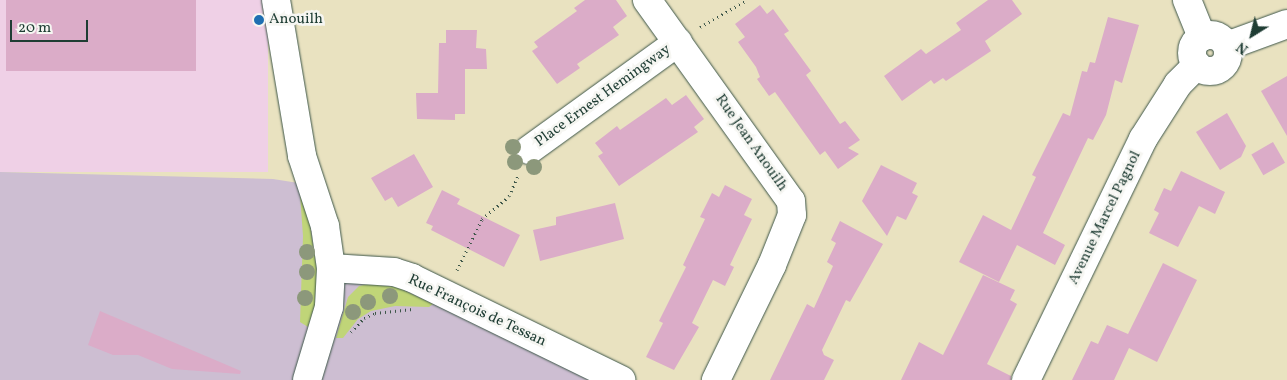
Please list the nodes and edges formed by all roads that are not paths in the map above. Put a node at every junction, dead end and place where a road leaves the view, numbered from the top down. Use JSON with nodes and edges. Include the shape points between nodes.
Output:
{"nodes":[{"id":1,"x":276,"y":0,"type":"edge"},
{"id":2,"x":648,"y":0,"type":"edge"},
{"id":3,"x":1187,"y":0,"type":"edge"},
{"id":4,"x":1287,"y":24,"type":"edge"},
{"id":5,"x":1202,"y":36,"type":"junction"},
{"id":6,"x":678,"y":42,"type":"junction"},
{"id":7,"x":1227,"y":46,"type":"junction"},
{"id":8,"x":1197,"y":65,"type":"junction"},
{"id":9,"x":529,"y":150,"type":"road end"},
{"id":10,"x":331,"y":268,"type":"junction"},
{"id":11,"x":306,"y":380,"type":"edge"},
{"id":12,"x":621,"y":380,"type":"edge"},
{"id":13,"x":716,"y":380,"type":"edge"},
{"id":14,"x":1026,"y":380,"type":"edge"}],
"edges":[{"from":1,"to":10,"type":"street","via":[[302,156],[325,226]]},
{"from":2,"to":6,"type":"street","name":"Rue Jean Anouilh"},
{"from":3,"to":5,"type":"street"},
{"from":4,"to":7,"type":"street"},
{"from":5,"to":7,"type":"street","via":[[1214,35]]},
{"from":5,"to":8,"type":"street","via":[[1192,50]]},
{"from":6,"to":9,"type":"street","name":"Place Ernest Hemingway"},
{"from":6,"to":13,"type":"street","name":"Rue Jean Anouilh","via":[[791,201],[792,215],[772,265]]},
{"from":7,"to":8,"type":"street","via":[[1228,58],[1220,68],[1208,71]]},
{"from":8,"to":14,"type":"street","name":"Avenue Marcel Pagnol","via":[[1178,84],[1143,139]]},
{"from":10,"to":11,"type":"street","via":[[329,307]]},
{"from":10,"to":12,"type":"street","name":"Rue François de Tessan","via":[[394,272],[412,278]]}]}
